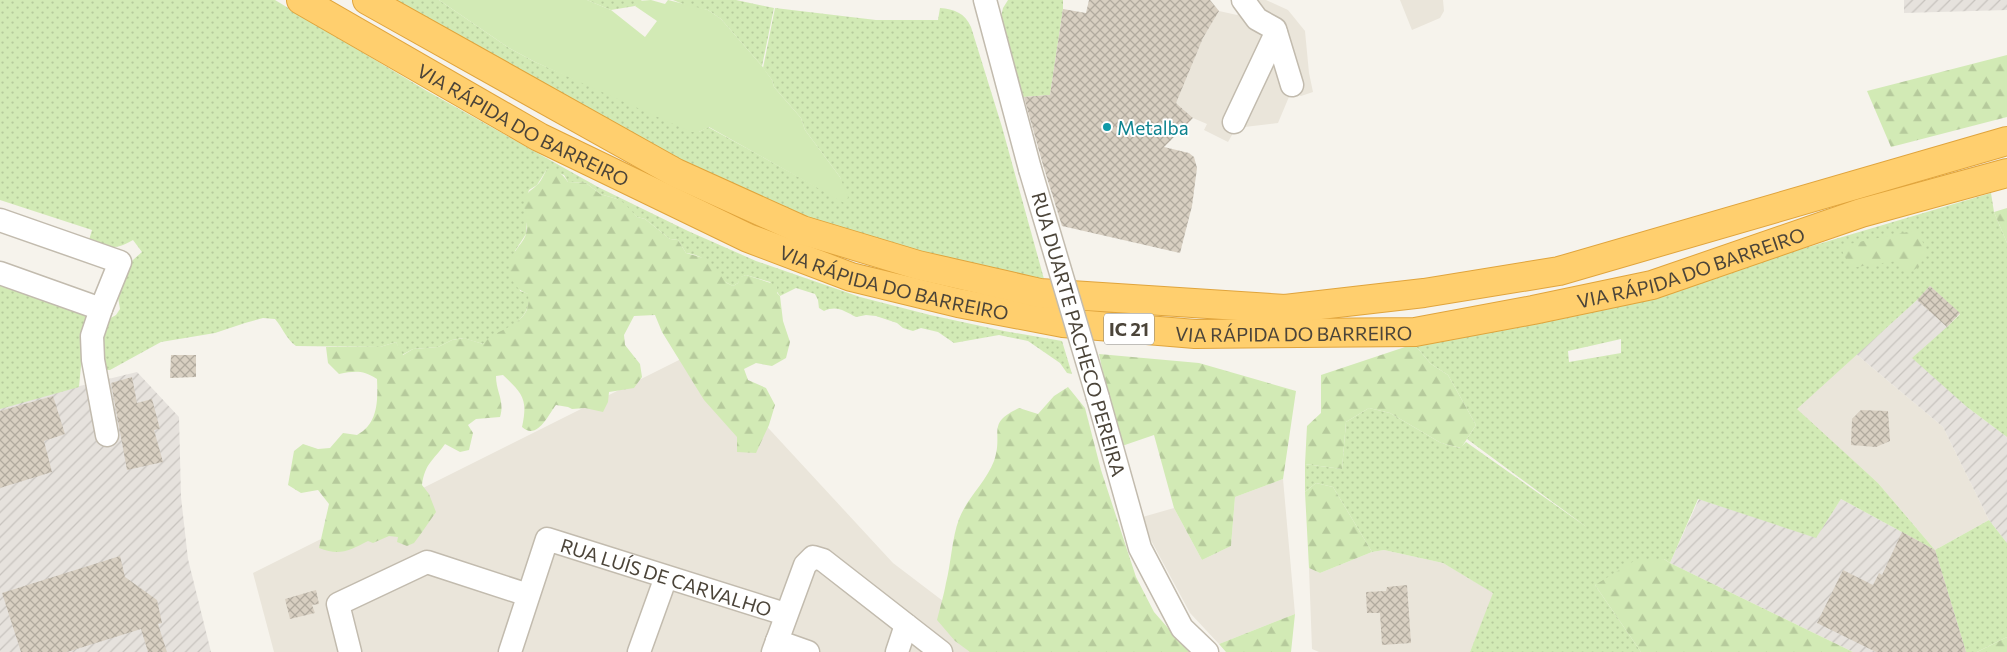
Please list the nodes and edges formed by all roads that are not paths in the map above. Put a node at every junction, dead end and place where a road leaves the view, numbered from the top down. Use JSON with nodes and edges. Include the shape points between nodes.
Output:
{"nodes":[{"id":1,"x":301,"y":0,"type":"edge"},
{"id":2,"x":367,"y":0,"type":"edge"},
{"id":3,"x":985,"y":0,"type":"edge"},
{"id":4,"x":1243,"y":0,"type":"edge"},
{"id":5,"x":1276,"y":33,"type":"junction"},
{"id":6,"x":1292,"y":85,"type":"dead end"},
{"id":7,"x":1234,"y":122,"type":"dead end"},
{"id":8,"x":2007,"y":141,"type":"edge"},
{"id":9,"x":2007,"y":174,"type":"edge"},
{"id":10,"x":0,"y":220,"type":"edge"},
{"id":11,"x":0,"y":273,"type":"edge"},
{"id":12,"x":101,"y":308,"type":"junction"},
{"id":13,"x":107,"y":435,"type":"dead end"},
{"id":14,"x":666,"y":577,"type":"junction"},
{"id":15,"x":528,"y":595,"type":"junction"},
{"id":16,"x":785,"y":614,"type":"junction"},
{"id":17,"x":906,"y":625,"type":"junction"},
{"id":18,"x":775,"y":647,"type":"edge"},
{"id":19,"x":350,"y":652,"type":"edge"},
{"id":20,"x":510,"y":652,"type":"edge"},
{"id":21,"x":639,"y":652,"type":"edge"},
{"id":22,"x":808,"y":652,"type":"edge"},
{"id":23,"x":897,"y":652,"type":"edge"},
{"id":24,"x":941,"y":652,"type":"edge"},
{"id":25,"x":1207,"y":652,"type":"edge"}],
"edges":[{"from":1,"to":9,"type":"highway","name":"VIA RÁPIDA DO BARREIRO","number":"IC 21","via":[[539,137],[748,238],[851,277],[958,303],[1063,323],[1195,334],[1415,332],[1652,285],[1861,213]]},
{"from":2,"to":8,"type":"highway","name":"VIA RÁPIDA DO BARREIRO","number":"IC 21","via":[[676,173],[802,230],[918,265],[1040,293],[1285,309],[1559,272]]},
{"from":3,"to":25,"type":"street","name":"RUA DUARTE PACHECO PEREIRA","bridge":true,"via":[[1030,169],[1140,548],[1182,628]]},
{"from":4,"to":5,"type":"street","via":[[1257,19]]},
{"from":5,"to":6,"type":"street"},
{"from":5,"to":7,"type":"street"},
{"from":10,"to":12,"type":"street","via":[[120,262]]},
{"from":11,"to":12,"type":"street"},
{"from":12,"to":13,"type":"street","via":[[92,336],[92,360]]},
{"from":14,"to":15,"type":"street","name":"RUA LUÍS DE CARVALHO","via":[[547,539]]},
{"from":14,"to":16,"type":"street","name":"RUA LUÍS DE CARVALHO"},
{"from":14,"to":21,"type":"street"},
{"from":15,"to":19,"type":"street","via":[[426,562],[338,604]]},
{"from":15,"to":20,"type":"street"},
{"from":16,"to":17,"type":"street","via":[[805,565],[813,557],[824,560]]},
{"from":16,"to":18,"type":"street"},
{"from":17,"to":23,"type":"street"},
{"from":17,"to":24,"type":"street"},
{"from":18,"to":22,"type":"street"}]}
